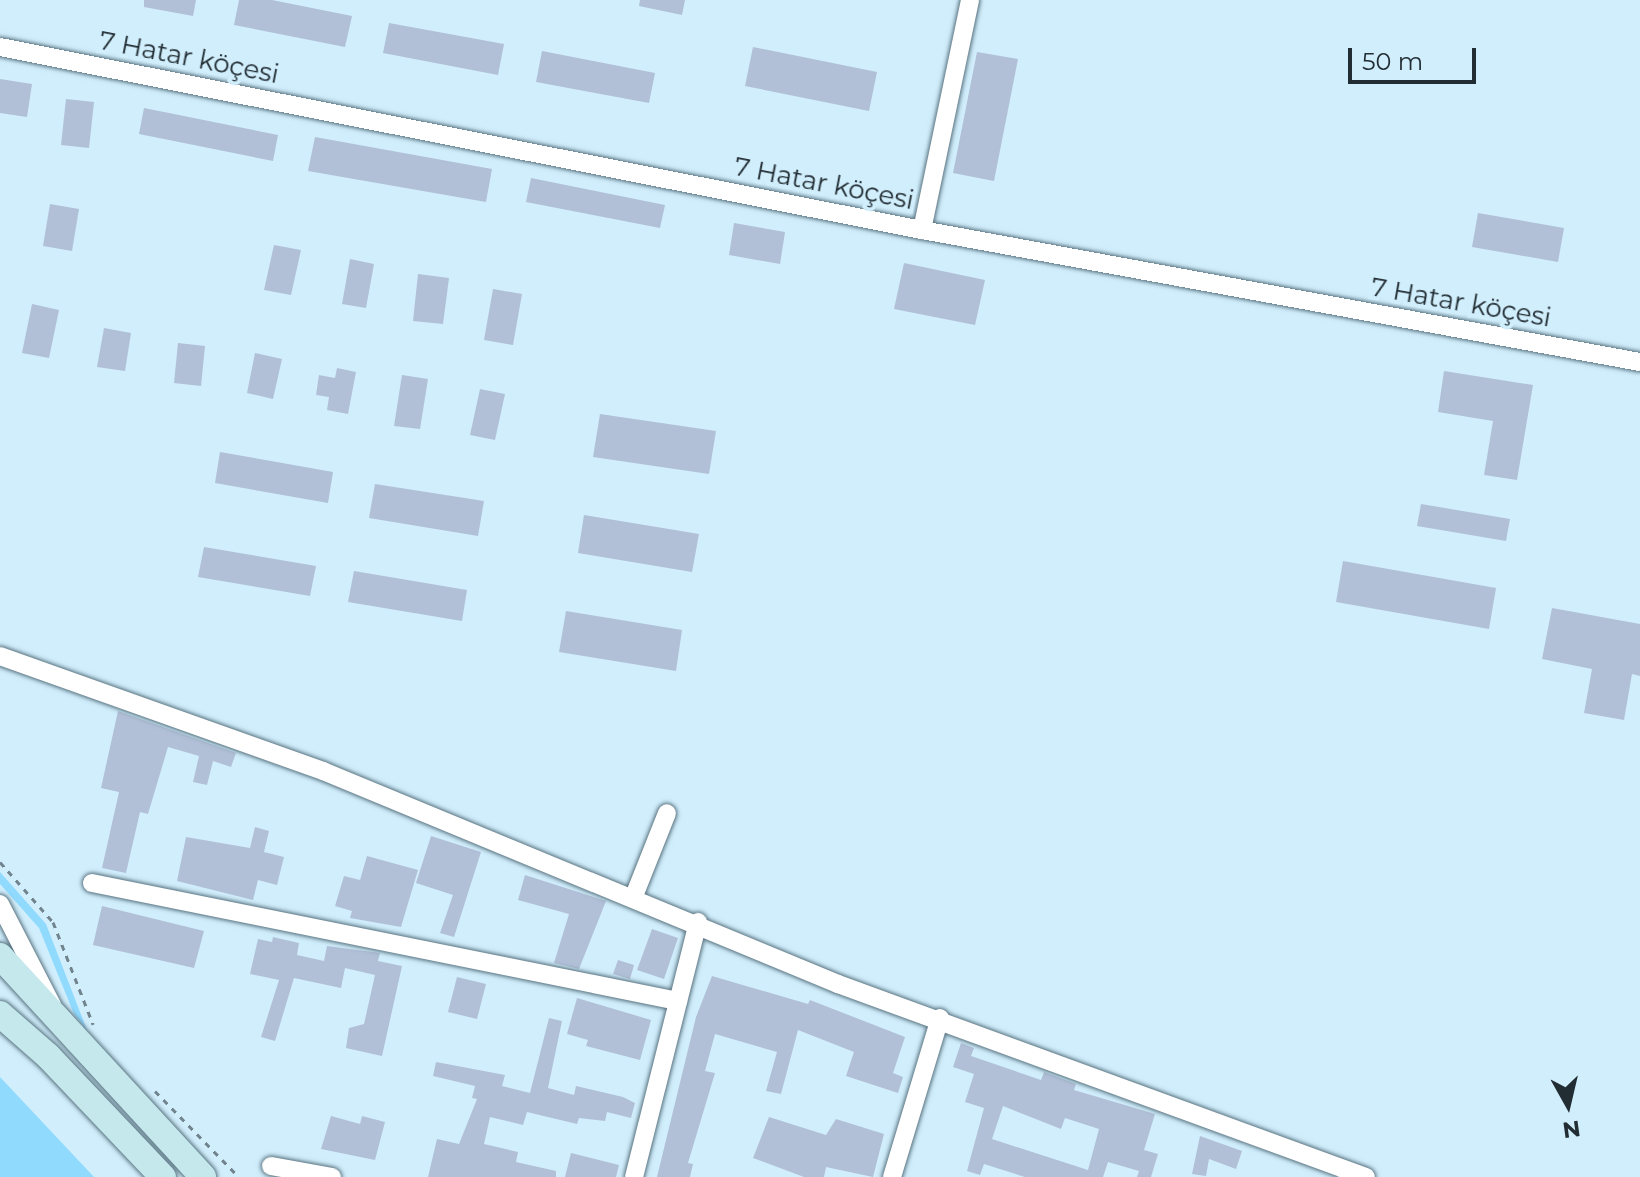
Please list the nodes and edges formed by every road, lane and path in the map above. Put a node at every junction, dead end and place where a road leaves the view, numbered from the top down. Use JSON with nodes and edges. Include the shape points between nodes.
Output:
{"nodes":[{"id":1,"x":970,"y":0,"type":"edge"},
{"id":2,"x":0,"y":47,"type":"edge"},
{"id":3,"x":922,"y":230,"type":"junction"},
{"id":4,"x":1640,"y":362,"type":"edge"},
{"id":5,"x":0,"y":656,"type":"edge"},
{"id":6,"x":667,"y":813,"type":"dead end"},
{"id":7,"x":0,"y":862,"type":"edge"},
{"id":8,"x":92,"y":883,"type":"dead end"},
{"id":9,"x":634,"y":896,"type":"junction"},
{"id":10,"x":0,"y":904,"type":"edge"},
{"id":11,"x":698,"y":922,"type":"junction"},
{"id":12,"x":0,"y":956,"type":"edge"},
{"id":13,"x":678,"y":1001,"type":"junction"},
{"id":14,"x":0,"y":1014,"type":"edge"},
{"id":15,"x":940,"y":1018,"type":"junction"},
{"id":16,"x":60,"y":1022,"type":"junction"},
{"id":17,"x":95,"y":1029,"type":"dead end"},
{"id":18,"x":145,"y":1080,"type":"dead end"},
{"id":19,"x":271,"y":1166,"type":"dead end"},
{"id":20,"x":163,"y":1177,"type":"edge"},
{"id":21,"x":203,"y":1177,"type":"edge"},
{"id":22,"x":239,"y":1177,"type":"edge"},
{"id":23,"x":332,"y":1177,"type":"edge"},
{"id":24,"x":634,"y":1177,"type":"edge"},
{"id":25,"x":892,"y":1177,"type":"edge"},
{"id":26,"x":1366,"y":1177,"type":"edge"}],
"edges":[{"from":1,"to":3,"type":"street"},
{"from":2,"to":3,"type":"street","name":"7 Hatar köçesi"},
{"from":3,"to":4,"type":"street","name":"7 Hatar köçesi"},
{"from":5,"to":9,"type":"street","via":[[323,771]]},
{"from":6,"to":9,"type":"street"},
{"from":7,"to":17,"type":"path","via":[[53,922]]},
{"from":8,"to":13,"type":"street"},
{"from":9,"to":11,"type":"street"},
{"from":10,"to":16,"type":"street","via":[[25,943]]},
{"from":11,"to":13,"type":"street"},
{"from":11,"to":15,"type":"street","via":[[838,984]]},
{"from":12,"to":16,"type":"main road"},
{"from":13,"to":24,"type":"street"},
{"from":14,"to":20,"type":"main road","via":[[48,1056]]},
{"from":15,"to":25,"type":"street"},
{"from":15,"to":26,"type":"street"},
{"from":16,"to":21,"type":"main road"},
{"from":18,"to":22,"type":"path"},
{"from":19,"to":23,"type":"street"}]}
